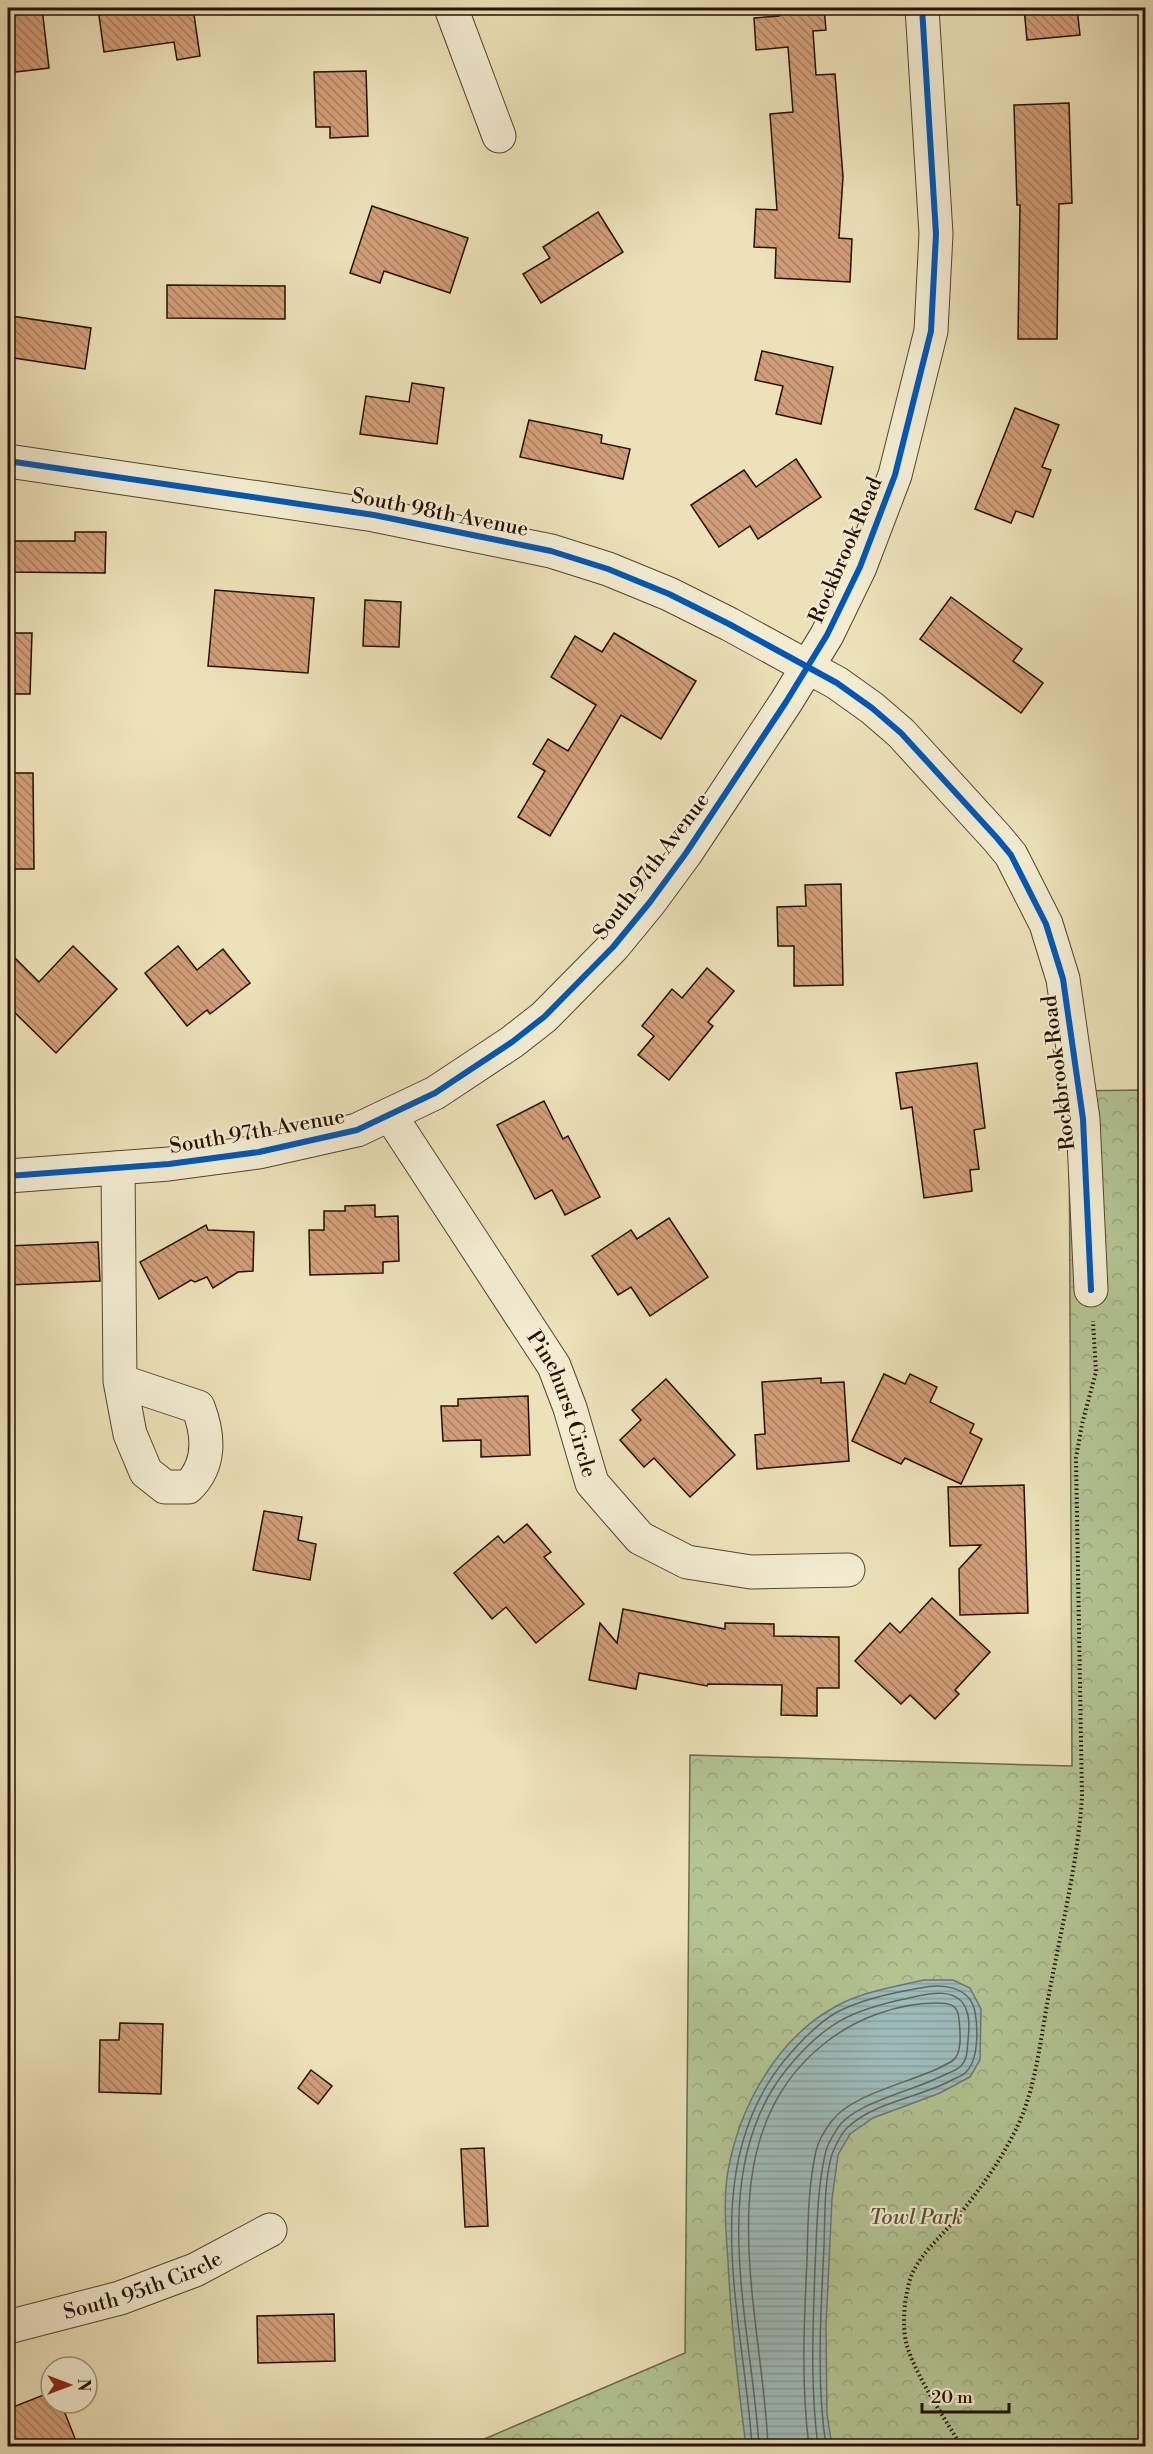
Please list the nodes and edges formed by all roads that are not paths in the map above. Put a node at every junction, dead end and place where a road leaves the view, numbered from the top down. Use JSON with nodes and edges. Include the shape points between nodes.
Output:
{"nodes":[{"id":1,"x":452,"y":8,"type":"edge"},
{"id":2,"x":922,"y":8,"type":"edge"},
{"id":3,"x":499,"y":136,"type":"dead end"},
{"id":4,"x":8,"y":461,"type":"edge"},
{"id":5,"x":807,"y":666,"type":"junction"},
{"id":6,"x":390,"y":1115,"type":"junction"},
{"id":7,"x":118,"y":1168,"type":"junction"},
{"id":8,"x":8,"y":1176,"type":"edge"},
{"id":9,"x":1091,"y":1290,"type":"road end"},
{"id":10,"x":120,"y":1381,"type":"dead end"},
{"id":11,"x":848,"y":1570,"type":"dead end"},
{"id":12,"x":270,"y":2230,"type":"dead end"},
{"id":13,"x":8,"y":2327,"type":"edge"}],
"edges":[{"from":1,"to":3,"type":"street"},
{"from":2,"to":5,"type":"street","name":"Rockbrook Road","via":[[936,234],[931,331],[891,486],[860,567]]},
{"from":4,"to":5,"type":"street","name":"South 98th Avenue","via":[[374,515],[551,551],[669,594]]},
{"from":5,"to":6,"type":"street","name":"South 97th Avenue","via":[[686,853],[613,947],[544,1017],[512,1042],[435,1093]]},
{"from":5,"to":9,"type":"street","name":"Rockbrook Road","via":[[855,695],[902,733],[1004,846],[1046,924],[1063,979],[1083,1119]]},
{"from":6,"to":7,"type":"street","name":"South 97th Avenue","via":[[357,1130],[259,1152]]},
{"from":6,"to":11,"type":"street","name":"Pinehurst Circle","via":[[554,1366],[592,1483],[640,1538],[698,1564],[751,1572]]},
{"from":7,"to":8,"type":"street","name":"South 97th Avenue"},
{"from":7,"to":10,"type":"street"},
{"from":12,"to":13,"type":"street","name":"South 95th Circle","via":[[195,2270],[120,2298]]}]}
